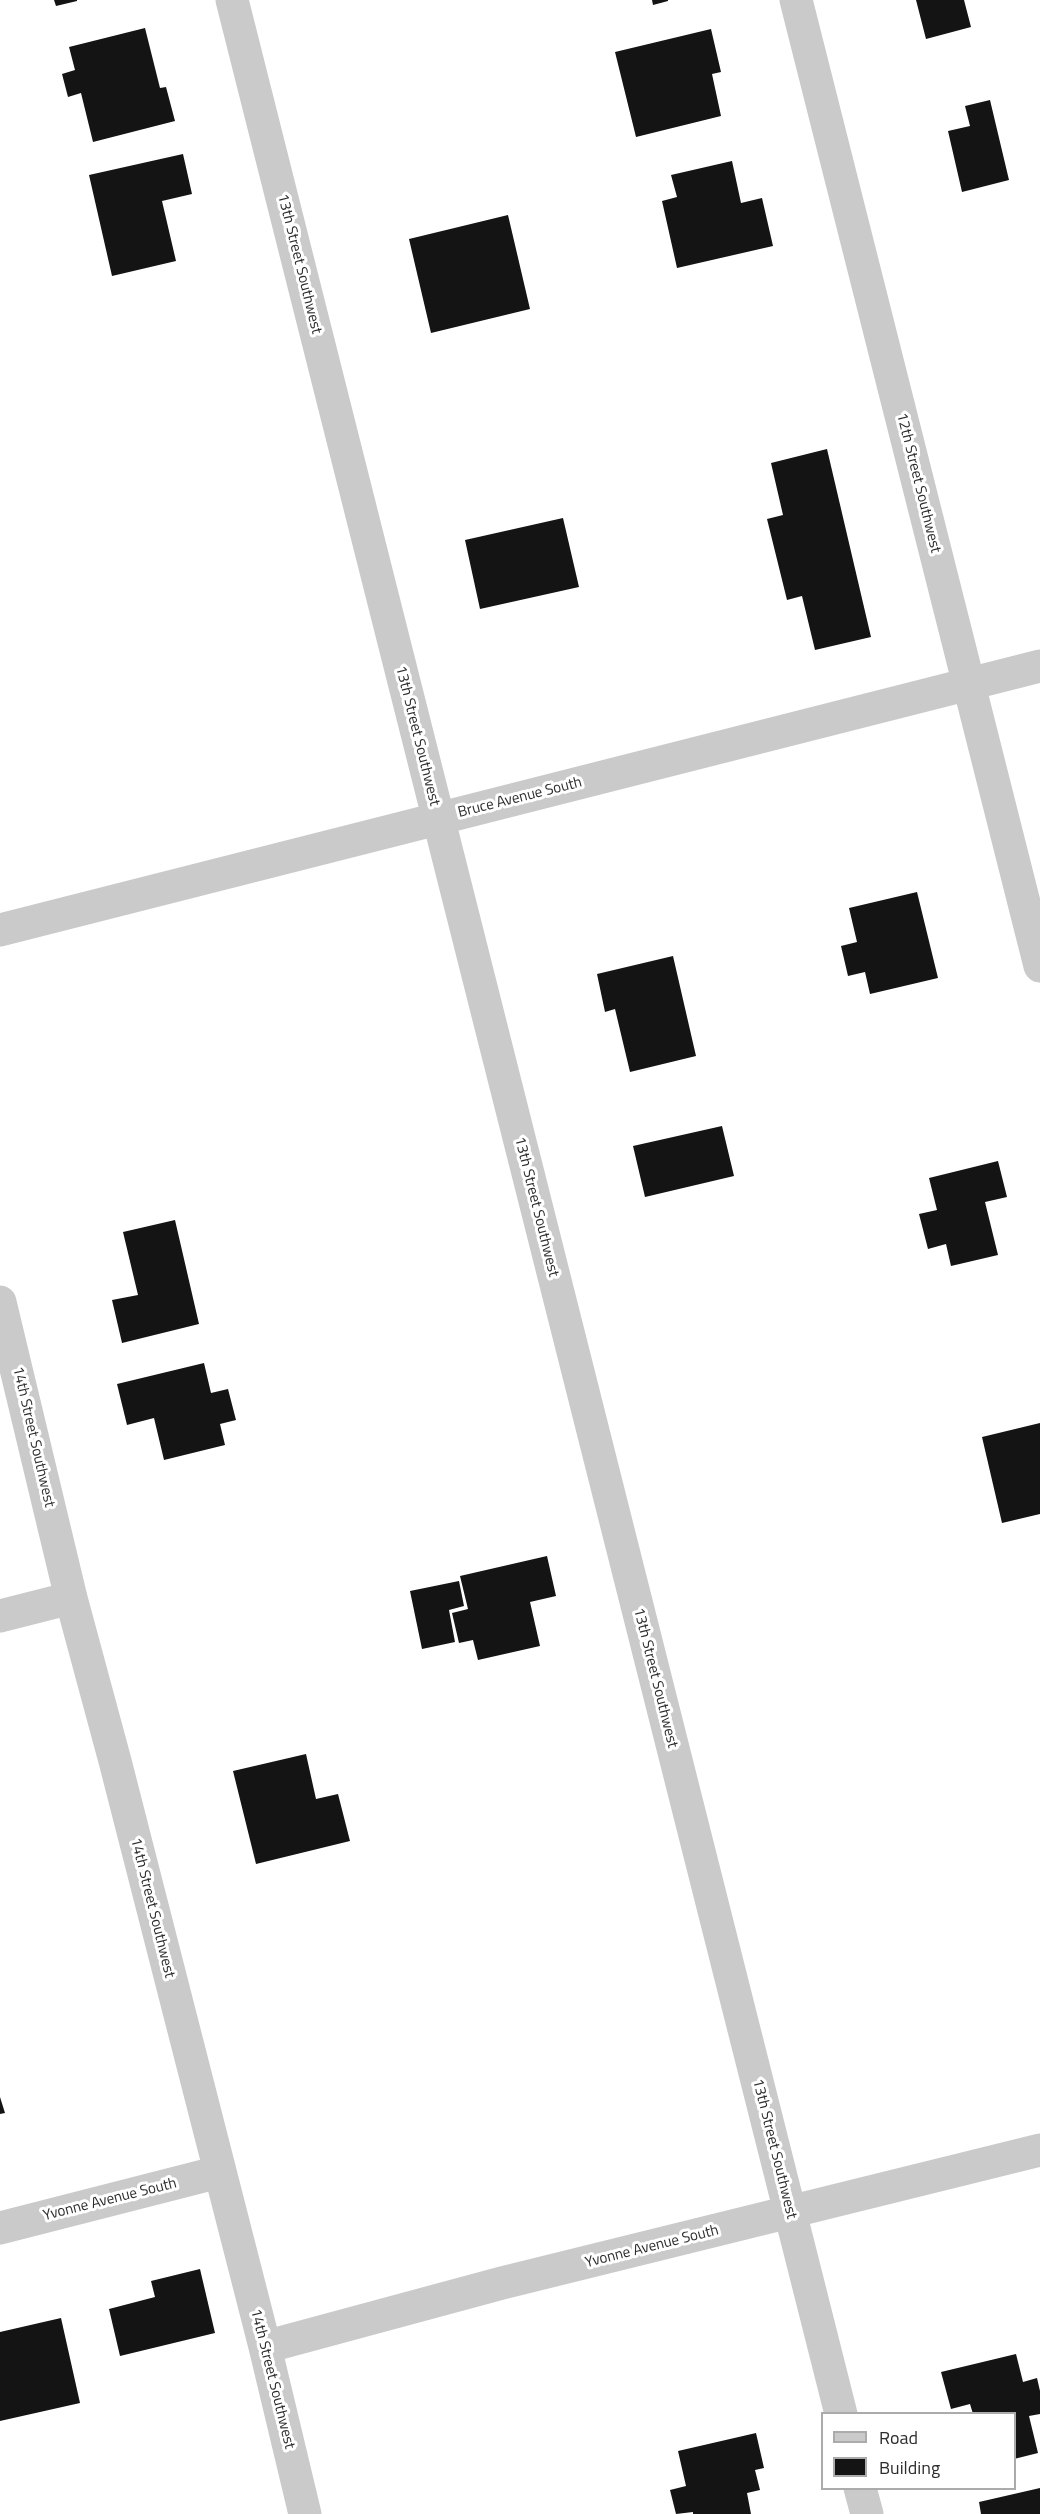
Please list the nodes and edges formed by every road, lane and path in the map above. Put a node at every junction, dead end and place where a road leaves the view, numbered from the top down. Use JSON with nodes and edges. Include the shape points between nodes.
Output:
{"nodes":[{"id":1,"x":232,"y":0,"type":"edge"},
{"id":2,"x":796,"y":0,"type":"edge"},
{"id":3,"x":1040,"y":666,"type":"edge"},
{"id":4,"x":969,"y":684,"type":"junction"},
{"id":5,"x":438,"y":819,"type":"junction"},
{"id":6,"x":0,"y":930,"type":"edge"},
{"id":7,"x":1040,"y":966,"type":"edge"},
{"id":8,"x":0,"y":1302,"type":"edge"},
{"id":9,"x":71,"y":1598,"type":"junction"},
{"id":10,"x":0,"y":1616,"type":"edge"},
{"id":11,"x":1040,"y":2150,"type":"edge"},
{"id":12,"x":219,"y":2172,"type":"junction"},
{"id":13,"x":790,"y":2213,"type":"junction"},
{"id":14,"x":0,"y":2228,"type":"edge"},
{"id":15,"x":265,"y":2347,"type":"junction"},
{"id":16,"x":840,"y":2412,"type":"edge"},
{"id":17,"x":861,"y":2490,"type":"edge"},
{"id":18,"x":305,"y":2514,"type":"edge"},
{"id":19,"x":867,"y":2514,"type":"edge"}],
"edges":[{"from":1,"to":5,"type":"street","name":"13th Street Southwest"},
{"from":2,"to":4,"type":"street","name":"12th Street Southwest"},
{"from":3,"to":4,"type":"street","name":"Bruce Avenue South"},
{"from":4,"to":5,"type":"street","name":"Bruce Avenue South"},
{"from":4,"to":7,"type":"street","name":"12th Street Southwest"},
{"from":5,"to":6,"type":"street","name":"Bruce Avenue South"},
{"from":5,"to":13,"type":"street","name":"13th Street Southwest"},
{"from":8,"to":9,"type":"street","name":"14th Street Southwest"},
{"from":9,"to":10,"type":"street"},
{"from":9,"to":12,"type":"street","name":"14th Street Southwest"},
{"from":11,"to":13,"type":"street","name":"Yvonne Avenue South"},
{"from":12,"to":14,"type":"street","name":"Yvonne Avenue South"},
{"from":12,"to":15,"type":"street","name":"14th Street Southwest"},
{"from":13,"to":15,"type":"street","name":"Yvonne Avenue South","via":[[502,2283]]},
{"from":13,"to":16,"type":"street","name":"13th Street Southwest"},
{"from":15,"to":18,"type":"street","name":"14th Street Southwest"},
{"from":17,"to":19,"type":"street"}]}
